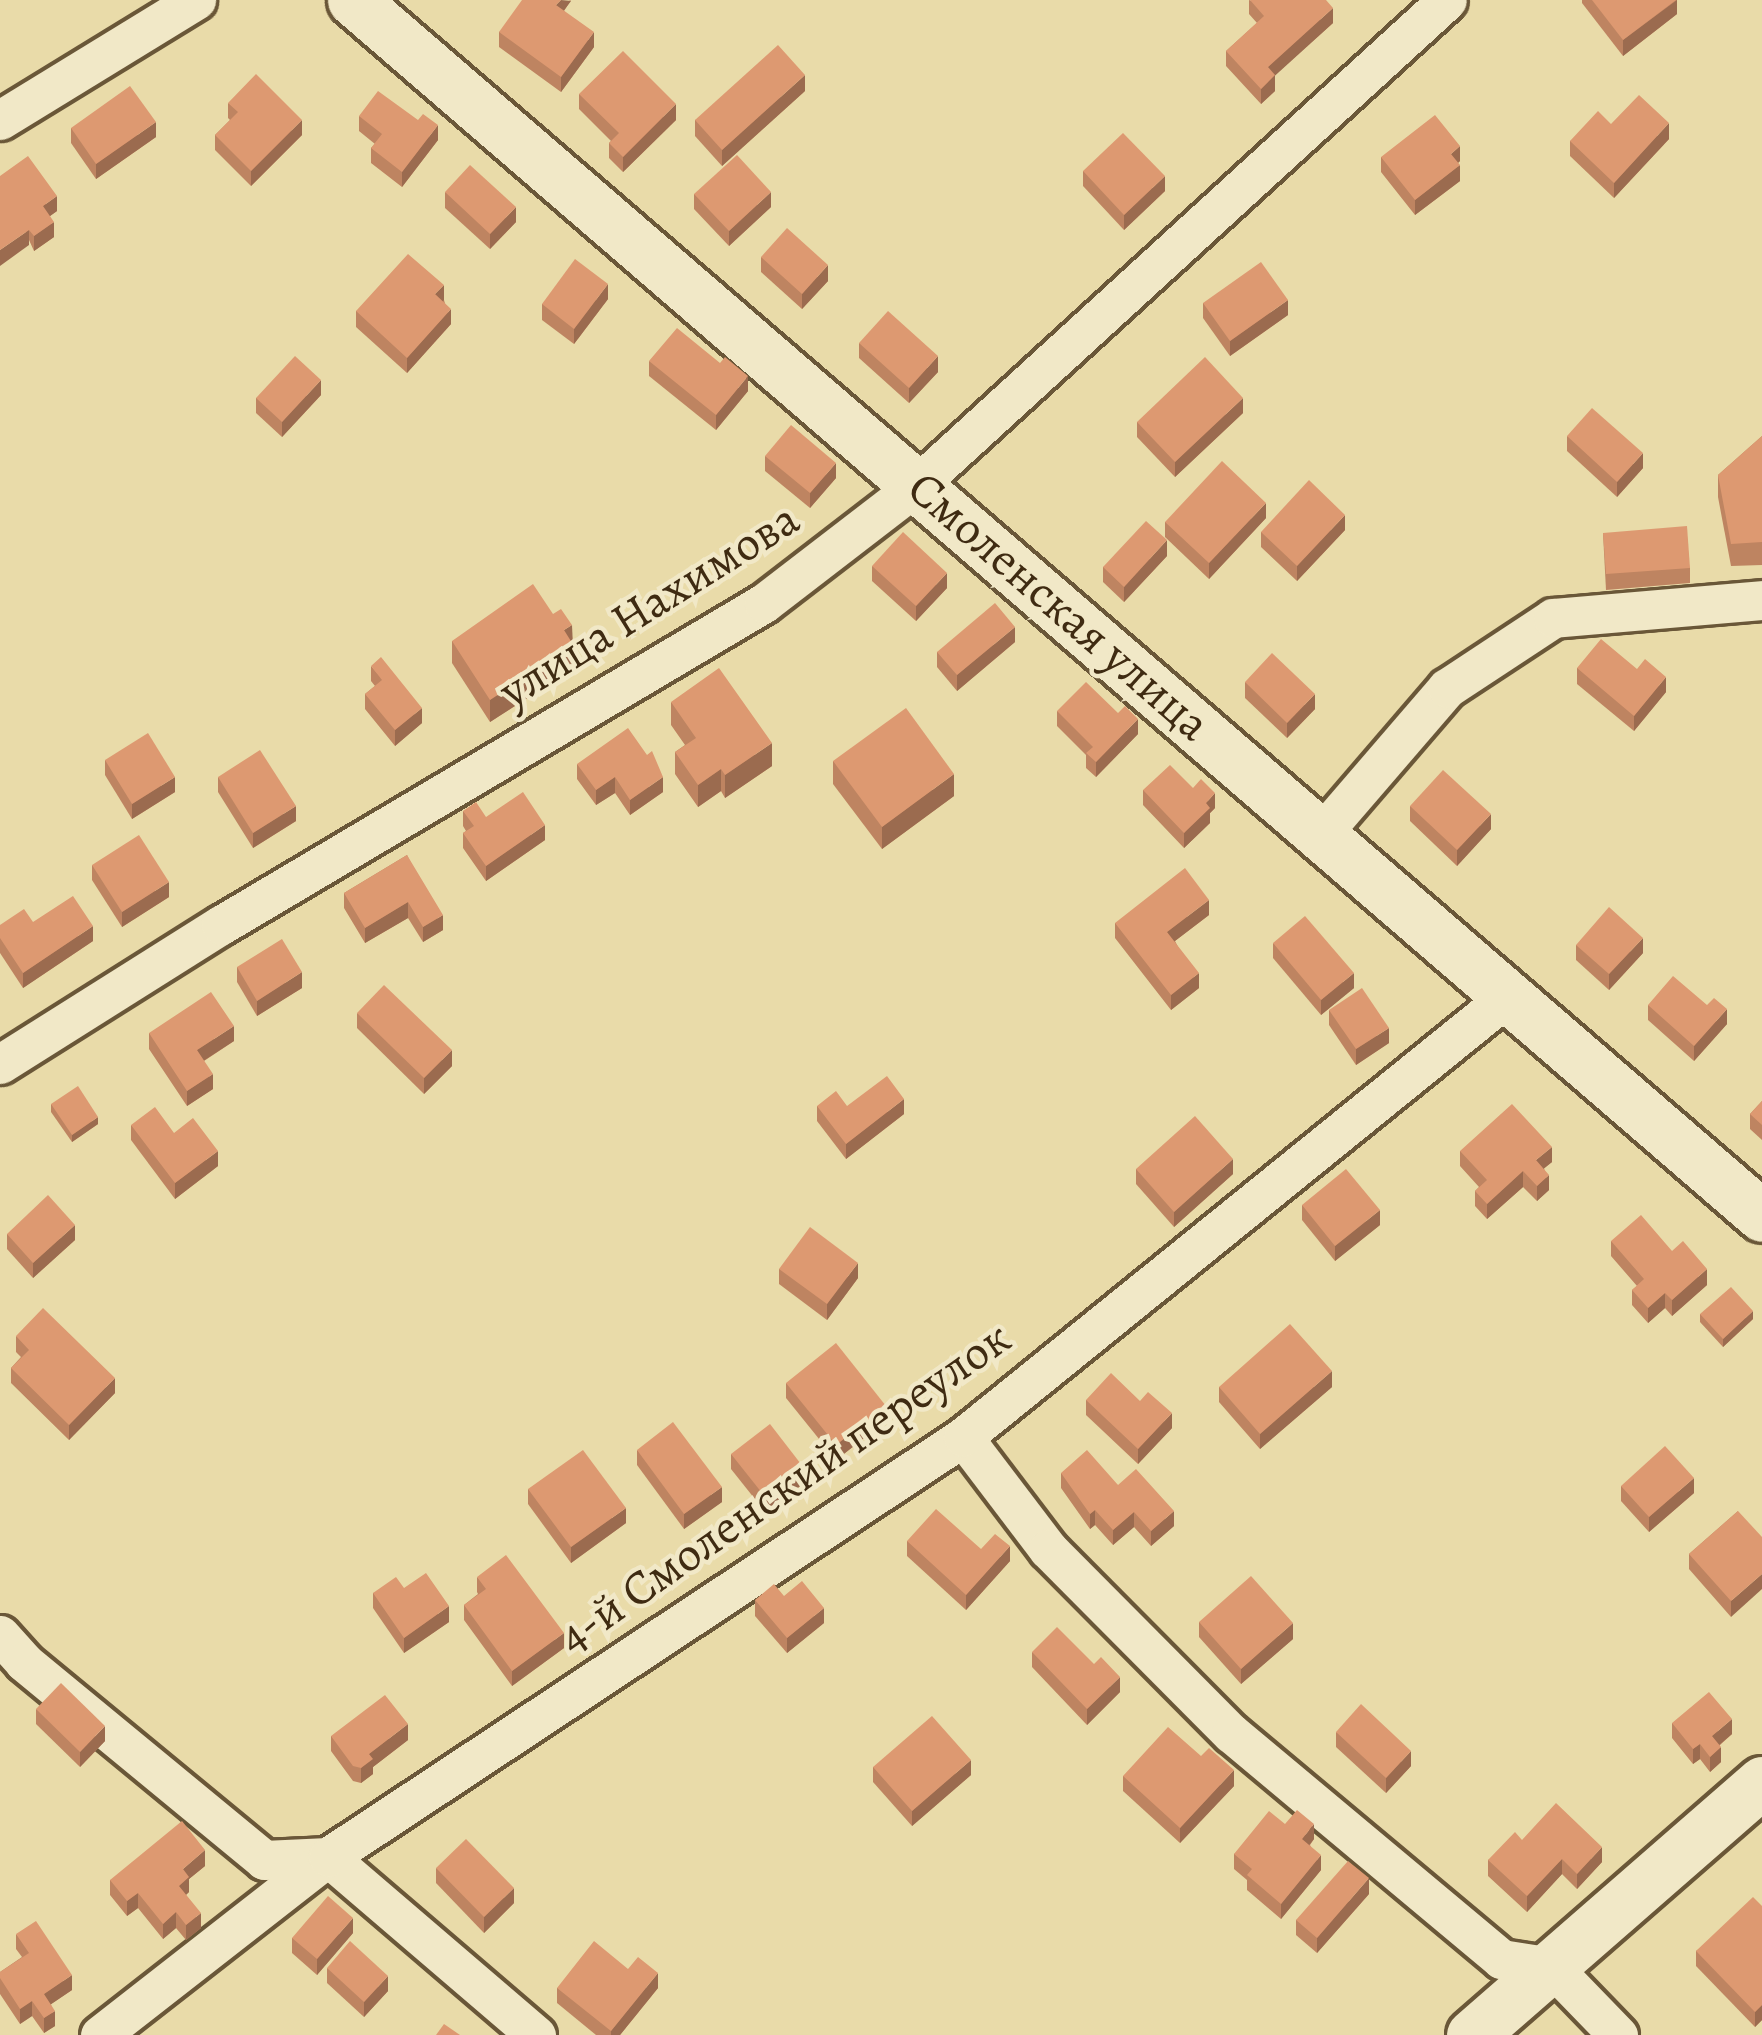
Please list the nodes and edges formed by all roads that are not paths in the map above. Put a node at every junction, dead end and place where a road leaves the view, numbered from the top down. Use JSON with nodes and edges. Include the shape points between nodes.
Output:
{"nodes":[{"id":1,"x":196,"y":0,"type":"edge"},
{"id":2,"x":353,"y":0,"type":"edge"},
{"id":3,"x":1447,"y":0,"type":"edge"},
{"id":4,"x":0,"y":120,"type":"edge"},
{"id":5,"x":917,"y":485,"type":"junction"},
{"id":6,"x":1762,"y":600,"type":"edge"},
{"id":7,"x":1323,"y":832,"type":"junction"},
{"id":8,"x":1507,"y":997,"type":"junction"},
{"id":9,"x":0,"y":1064,"type":"edge"},
{"id":10,"x":1762,"y":1216,"type":"edge"},
{"id":11,"x":963,"y":1437,"type":"junction"},
{"id":12,"x":0,"y":1635,"type":"edge"},
{"id":13,"x":1762,"y":1783,"type":"edge"},
{"id":14,"x":328,"y":1857,"type":"junction"},
{"id":15,"x":1552,"y":1967,"type":"junction"},
{"id":16,"x":100,"y":2035,"type":"edge"},
{"id":17,"x":536,"y":2035,"type":"edge"},
{"id":18,"x":1472,"y":2035,"type":"edge"},
{"id":19,"x":1618,"y":2035,"type":"edge"}],
"edges":[{"from":1,"to":4,"type":"street"},
{"from":2,"to":5,"type":"street","name":"Смоленская улица"},
{"from":3,"to":5,"type":"street","name":"улица Нахимова"},
{"from":5,"to":7,"type":"street","name":"Смоленская улица"},
{"from":5,"to":9,"type":"street","name":"улица Нахимова","via":[[764,603]]},
{"from":6,"to":7,"type":"street","via":[[1553,618],[1448,688]]},
{"from":7,"to":8,"type":"street","name":"Смоленская улица"},
{"from":8,"to":10,"type":"street","name":"Смоленская улица"},
{"from":8,"to":11,"type":"street","name":"4-й Смоленский переулок"},
{"from":11,"to":14,"type":"street","name":"4-й Смоленский переулок"},
{"from":11,"to":15,"type":"street","via":[[1048,1549],[1231,1733],[1501,1959]]},
{"from":12,"to":14,"type":"street","via":[[264,1859]]},
{"from":13,"to":15,"type":"street"},
{"from":14,"to":16,"type":"street","name":"4-й Смоленский переулок"},
{"from":14,"to":17,"type":"street"},
{"from":15,"to":18,"type":"street"},
{"from":15,"to":19,"type":"street"}]}
